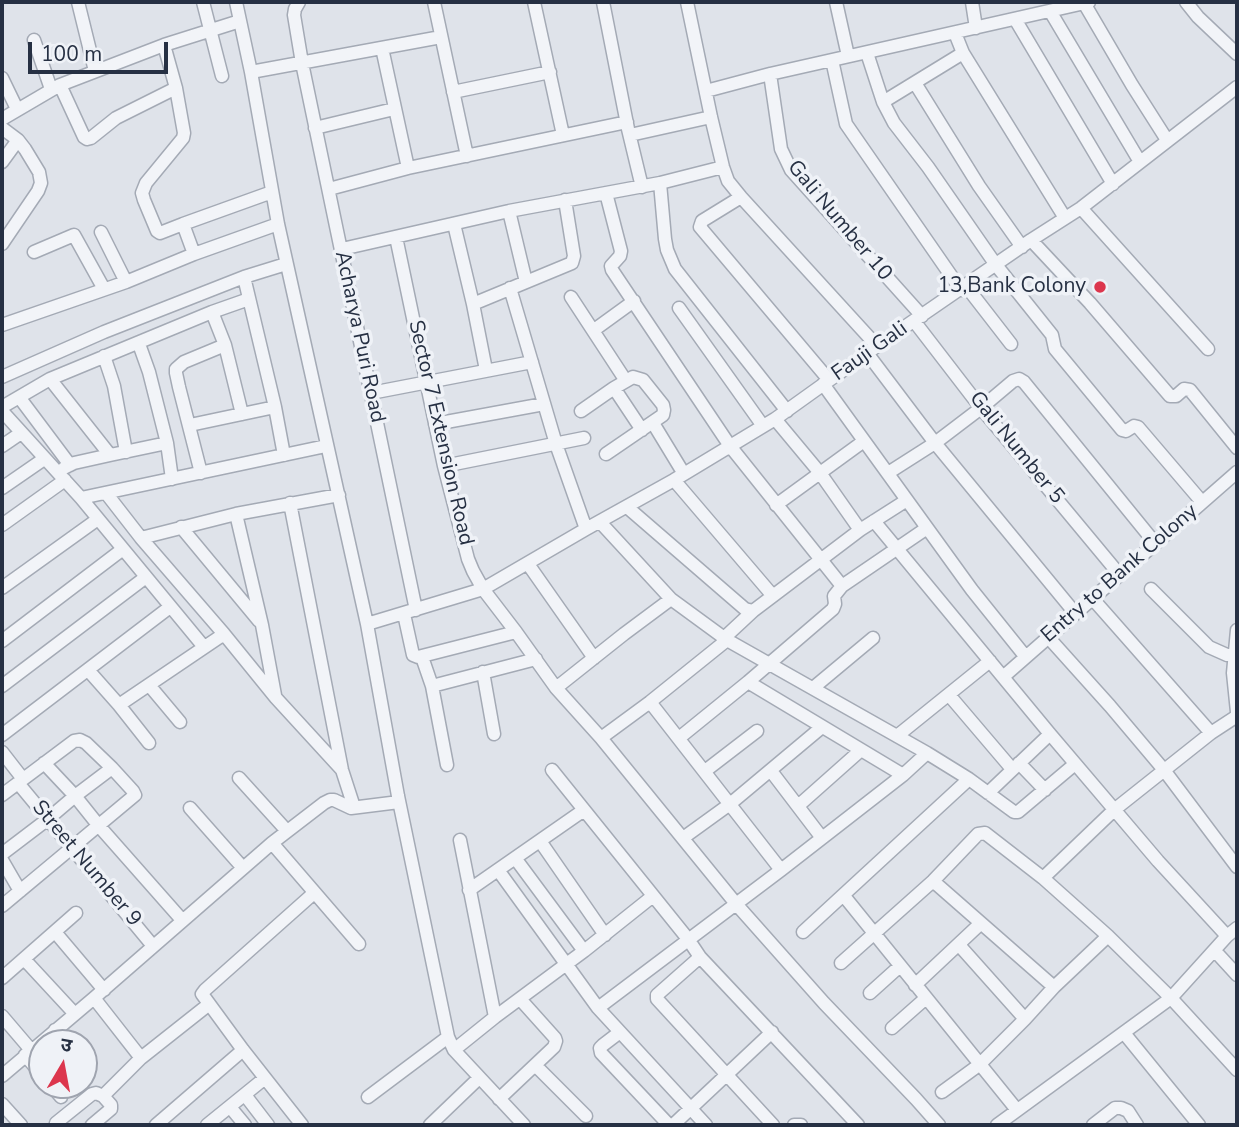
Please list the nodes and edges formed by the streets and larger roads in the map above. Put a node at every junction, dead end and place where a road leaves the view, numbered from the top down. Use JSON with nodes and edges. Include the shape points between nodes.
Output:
{"nodes":[{"id":1,"x":78,"y":2,"type":"edge"},
{"id":2,"x":203,"y":2,"type":"edge"},
{"id":3,"x":236,"y":2,"type":"edge"},
{"id":4,"x":299,"y":2,"type":"edge"},
{"id":5,"x":434,"y":2,"type":"edge"},
{"id":6,"x":534,"y":2,"type":"edge"},
{"id":7,"x":603,"y":2,"type":"edge"},
{"id":8,"x":687,"y":2,"type":"edge"},
{"id":9,"x":836,"y":2,"type":"edge"},
{"id":10,"x":972,"y":2,"type":"edge"},
{"id":11,"x":1087,"y":2,"type":"edge"},
{"id":12,"x":1186,"y":2,"type":"edge"},
{"id":13,"x":1058,"y":7,"type":"edge"},
{"id":14,"x":1015,"y":19,"type":"junction"},
{"id":15,"x":240,"y":21,"type":"junction"},
{"id":16,"x":976,"y":28,"type":"junction"},
{"id":17,"x":210,"y":31,"type":"junction"},
{"id":18,"x":955,"y":33,"type":"junction"},
{"id":19,"x":441,"y":37,"type":"junction"},
{"id":20,"x":34,"y":40,"type":"dead end"},
{"id":21,"x":164,"y":45,"type":"junction"},
{"id":22,"x":382,"y":48,"type":"junction"},
{"id":23,"x":867,"y":53,"type":"junction"},
{"id":24,"x":963,"y":53,"type":"junction"},
{"id":25,"x":1237,"y":54,"type":"edge"},
{"id":26,"x":848,"y":56,"type":"junction"},
{"id":27,"x":832,"y":60,"type":"junction"},
{"id":28,"x":302,"y":63,"type":"junction"},
{"id":29,"x":95,"y":71,"type":"junction"},
{"id":30,"x":251,"y":72,"type":"junction"},
{"id":31,"x":550,"y":72,"type":"junction"},
{"id":32,"x":770,"y":74,"type":"junction"},
{"id":33,"x":222,"y":76,"type":"dead end"},
{"id":34,"x":2,"y":78,"type":"edge"},
{"id":35,"x":915,"y":83,"type":"junction"},
{"id":36,"x":55,"y":87,"type":"junction"},
{"id":37,"x":1237,"y":87,"type":"edge"},
{"id":38,"x":176,"y":88,"type":"junction"},
{"id":39,"x":706,"y":91,"type":"junction"},
{"id":40,"x":453,"y":92,"type":"junction"},
{"id":41,"x":883,"y":102,"type":"junction"},
{"id":42,"x":17,"y":109,"type":"junction"},
{"id":43,"x":394,"y":109,"type":"junction"},
{"id":44,"x":711,"y":117,"type":"junction"},
{"id":45,"x":2,"y":119,"type":"edge"},
{"id":46,"x":2,"y":128,"type":"edge"},
{"id":47,"x":315,"y":128,"type":"junction"},
{"id":48,"x":628,"y":128,"type":"junction"},
{"id":49,"x":563,"y":135,"type":"junction"},
{"id":50,"x":18,"y":139,"type":"junction"},
{"id":51,"x":1167,"y":140,"type":"junction"},
{"id":52,"x":467,"y":156,"type":"junction"},
{"id":53,"x":2,"y":162,"type":"edge"},
{"id":54,"x":1140,"y":162,"type":"junction"},
{"id":55,"x":723,"y":167,"type":"junction"},
{"id":56,"x":408,"y":168,"type":"junction"},
{"id":57,"x":660,"y":183,"type":"junction"},
{"id":58,"x":1113,"y":184,"type":"junction"},
{"id":59,"x":642,"y":187,"type":"junction"},
{"id":60,"x":329,"y":189,"type":"junction"},
{"id":61,"x":272,"y":192,"type":"junction"},
{"id":62,"x":606,"y":193,"type":"junction"},
{"id":63,"x":741,"y":197,"type":"junction"},
{"id":64,"x":565,"y":200,"type":"junction"},
{"id":65,"x":1081,"y":208,"type":"junction"},
{"id":66,"x":509,"y":211,"type":"junction"},
{"id":67,"x":1065,"y":218,"type":"junction"},
{"id":68,"x":183,"y":224,"type":"junction"},
{"id":69,"x":278,"y":224,"type":"junction"},
{"id":70,"x":454,"y":224,"type":"junction"},
{"id":71,"x":101,"y":232,"type":"dead end"},
{"id":72,"x":396,"y":237,"type":"junction"},
{"id":73,"x":2,"y":244,"type":"edge"},
{"id":74,"x":1026,"y":244,"type":"junction"},
{"id":75,"x":342,"y":249,"type":"junction"},
{"id":76,"x":34,"y":252,"type":"dead end"},
{"id":77,"x":194,"y":254,"type":"junction"},
{"id":78,"x":286,"y":264,"type":"junction"},
{"id":79,"x":996,"y":265,"type":"junction"},
{"id":80,"x":244,"y":277,"type":"junction"},
{"id":81,"x":126,"y":282,"type":"junction"},
{"id":82,"x":526,"y":282,"type":"junction"},
{"id":83,"x":510,"y":288,"type":"junction"},
{"id":84,"x":963,"y":288,"type":"junction"},
{"id":85,"x":104,"y":289,"type":"junction"},
{"id":86,"x":571,"y":297,"type":"dead end"},
{"id":87,"x":249,"y":299,"type":"junction"},
{"id":88,"x":634,"y":301,"type":"junction"},
{"id":89,"x":473,"y":304,"type":"junction"},
{"id":90,"x":679,"y":307,"type":"dead end"},
{"id":91,"x":212,"y":312,"type":"junction"},
{"id":92,"x":918,"y":318,"type":"junction"},
{"id":93,"x":2,"y":325,"type":"edge"},
{"id":94,"x":594,"y":330,"type":"junction"},
{"id":95,"x":139,"y":344,"type":"junction"},
{"id":96,"x":1011,"y":344,"type":"dead end"},
{"id":97,"x":225,"y":345,"type":"junction"},
{"id":98,"x":1208,"y":349,"type":"dead end"},
{"id":99,"x":872,"y":350,"type":"junction"},
{"id":100,"x":104,"y":356,"type":"junction"},
{"id":101,"x":532,"y":362,"type":"junction"},
{"id":102,"x":486,"y":370,"type":"junction"},
{"id":103,"x":2,"y":376,"type":"edge"},
{"id":104,"x":50,"y":379,"type":"junction"},
{"id":105,"x":626,"y":381,"type":"junction"},
{"id":106,"x":427,"y":382,"type":"junction"},
{"id":107,"x":826,"y":382,"type":"junction"},
{"id":108,"x":614,"y":388,"type":"junction"},
{"id":109,"x":371,"y":393,"type":"junction"},
{"id":110,"x":19,"y":397,"type":"junction"},
{"id":111,"x":544,"y":404,"type":"junction"},
{"id":112,"x":275,"y":407,"type":"junction"},
{"id":113,"x":981,"y":408,"type":"junction"},
{"id":114,"x":2,"y":409,"type":"edge"},
{"id":115,"x":582,"y":411,"type":"dead end"},
{"id":116,"x":787,"y":411,"type":"junction"},
{"id":117,"x":242,"y":414,"type":"junction"},
{"id":118,"x":775,"y":419,"type":"junction"},
{"id":119,"x":190,"y":425,"type":"junction"},
{"id":120,"x":435,"y":425,"type":"junction"},
{"id":121,"x":763,"y":426,"type":"junction"},
{"id":122,"x":647,"y":427,"type":"junction"},
{"id":123,"x":21,"y":433,"type":"junction"},
{"id":124,"x":584,"y":438,"type":"dead end"},
{"id":125,"x":864,"y":441,"type":"junction"},
{"id":126,"x":167,"y":443,"type":"junction"},
{"id":127,"x":934,"y":443,"type":"junction"},
{"id":128,"x":556,"y":444,"type":"junction"},
{"id":129,"x":2,"y":446,"type":"edge"},
{"id":130,"x":326,"y":446,"type":"junction"},
{"id":131,"x":730,"y":446,"type":"junction"},
{"id":132,"x":1237,"y":448,"type":"edge"},
{"id":133,"x":126,"y":452,"type":"junction"},
{"id":134,"x":606,"y":454,"type":"dead end"},
{"id":135,"x":110,"y":455,"type":"junction"},
{"id":136,"x":284,"y":456,"type":"junction"},
{"id":137,"x":44,"y":459,"type":"junction"},
{"id":138,"x":70,"y":465,"type":"junction"},
{"id":139,"x":444,"y":466,"type":"junction"},
{"id":140,"x":201,"y":472,"type":"junction"},
{"id":141,"x":1237,"y":472,"type":"edge"},
{"id":142,"x":820,"y":473,"type":"junction"},
{"id":143,"x":888,"y":473,"type":"junction"},
{"id":144,"x":62,"y":477,"type":"junction"},
{"id":145,"x":679,"y":477,"type":"junction"},
{"id":146,"x":172,"y":479,"type":"junction"},
{"id":147,"x":2,"y":488,"type":"edge"},
{"id":148,"x":106,"y":492,"type":"junction"},
{"id":149,"x":339,"y":495,"type":"junction"},
{"id":150,"x":81,"y":498,"type":"junction"},
{"id":151,"x":906,"y":500,"type":"junction"},
{"id":152,"x":1202,"y":502,"type":"junction"},
{"id":153,"x":290,"y":503,"type":"junction"},
{"id":154,"x":776,"y":505,"type":"junction"},
{"id":155,"x":627,"y":507,"type":"junction"},
{"id":156,"x":236,"y":514,"type":"junction"},
{"id":157,"x":98,"y":519,"type":"junction"},
{"id":158,"x":874,"y":521,"type":"junction"},
{"id":159,"x":600,"y":522,"type":"junction"},
{"id":160,"x":2,"y":525,"type":"edge"},
{"id":161,"x":181,"y":527,"type":"junction"},
{"id":162,"x":927,"y":528,"type":"junction"},
{"id":163,"x":586,"y":529,"type":"junction"},
{"id":164,"x":860,"y":530,"type":"junction"},
{"id":165,"x":141,"y":538,"type":"junction"},
{"id":166,"x":1155,"y":543,"type":"junction"},
{"id":167,"x":123,"y":549,"type":"junction"},
{"id":168,"x":898,"y":549,"type":"junction"},
{"id":169,"x":819,"y":559,"type":"junction"},
{"id":170,"x":528,"y":564,"type":"junction"},
{"id":171,"x":1119,"y":575,"type":"junction"},
{"id":172,"x":146,"y":577,"type":"junction"},
{"id":173,"x":842,"y":586,"type":"junction"},
{"id":174,"x":2,"y":587,"type":"edge"},
{"id":175,"x":484,"y":589,"type":"junction"},
{"id":176,"x":1151,"y":589,"type":"dead end"},
{"id":177,"x":773,"y":596,"type":"junction"},
{"id":178,"x":1093,"y":598,"type":"junction"},
{"id":179,"x":671,"y":599,"type":"junction"},
{"id":180,"x":170,"y":607,"type":"junction"},
{"id":181,"x":753,"y":611,"type":"junction"},
{"id":182,"x":410,"y":612,"type":"junction"},
{"id":183,"x":1075,"y":613,"type":"junction"},
{"id":184,"x":367,"y":624,"type":"junction"},
{"id":185,"x":262,"y":625,"type":"junction"},
{"id":186,"x":1237,"y":630,"type":"edge"},
{"id":187,"x":516,"y":632,"type":"junction"},
{"id":188,"x":224,"y":635,"type":"junction"},
{"id":189,"x":1048,"y":637,"type":"junction"},
{"id":190,"x":873,"y":638,"type":"dead end"},
{"id":191,"x":726,"y":639,"type":"junction"},
{"id":192,"x":2,"y":641,"type":"edge"},
{"id":193,"x":204,"y":647,"type":"junction"},
{"id":194,"x":1234,"y":655,"type":"junction"},
{"id":195,"x":1026,"y":656,"type":"junction"},
{"id":196,"x":422,"y":657,"type":"junction"},
{"id":197,"x":594,"y":657,"type":"junction"},
{"id":198,"x":536,"y":659,"type":"junction"},
{"id":199,"x":990,"y":661,"type":"junction"},
{"id":200,"x":770,"y":663,"type":"junction"},
{"id":201,"x":89,"y":670,"type":"junction"},
{"id":202,"x":483,"y":672,"type":"junction"},
{"id":203,"x":1003,"y":677,"type":"junction"},
{"id":204,"x":748,"y":682,"type":"junction"},
{"id":205,"x":149,"y":685,"type":"junction"},
{"id":206,"x":2,"y":686,"type":"edge"},
{"id":207,"x":432,"y":686,"type":"junction"},
{"id":208,"x":556,"y":688,"type":"junction"},
{"id":209,"x":813,"y":688,"type":"junction"},
{"id":210,"x":949,"y":695,"type":"junction"},
{"id":211,"x":276,"y":698,"type":"junction"},
{"id":212,"x":650,"y":702,"type":"junction"},
{"id":213,"x":120,"y":705,"type":"junction"},
{"id":214,"x":1237,"y":714,"type":"edge"},
{"id":215,"x":180,"y":722,"type":"dead end"},
{"id":216,"x":822,"y":727,"type":"junction"},
{"id":217,"x":757,"y":732,"type":"dead end"},
{"id":218,"x":1211,"y":733,"type":"junction"},
{"id":219,"x":494,"y":734,"type":"dead end"},
{"id":220,"x":1050,"y":734,"type":"junction"},
{"id":221,"x":2,"y":736,"type":"edge"},
{"id":222,"x":897,"y":736,"type":"junction"},
{"id":223,"x":600,"y":738,"type":"junction"},
{"id":224,"x":678,"y":738,"type":"junction"},
{"id":225,"x":149,"y":743,"type":"dead end"},
{"id":226,"x":861,"y":750,"type":"junction"},
{"id":227,"x":2,"y":752,"type":"edge"},
{"id":228,"x":927,"y":753,"type":"junction"},
{"id":229,"x":44,"y":763,"type":"junction"},
{"id":230,"x":1075,"y":764,"type":"junction"},
{"id":231,"x":447,"y":765,"type":"dead end"},
{"id":232,"x":1015,"y":766,"type":"junction"},
{"id":233,"x":112,"y":768,"type":"junction"},
{"id":234,"x":342,"y":770,"type":"junction"},
{"id":235,"x":552,"y":770,"type":"dead end"},
{"id":236,"x":1164,"y":770,"type":"junction"},
{"id":237,"x":705,"y":771,"type":"junction"},
{"id":238,"x":771,"y":771,"type":"junction"},
{"id":239,"x":903,"y":775,"type":"junction"},
{"id":240,"x":239,"y":778,"type":"dead end"},
{"id":241,"x":969,"y":779,"type":"junction"},
{"id":242,"x":20,"y":781,"type":"junction"},
{"id":243,"x":1045,"y":790,"type":"junction"},
{"id":244,"x":988,"y":793,"type":"junction"},
{"id":245,"x":2,"y":795,"type":"edge"},
{"id":246,"x":75,"y":796,"type":"junction"},
{"id":247,"x":399,"y":802,"type":"junction"},
{"id":248,"x":730,"y":804,"type":"junction"},
{"id":249,"x":798,"y":806,"type":"junction"},
{"id":250,"x":354,"y":807,"type":"junction"},
{"id":251,"x":190,"y":808,"type":"dead end"},
{"id":252,"x":584,"y":810,"type":"junction"},
{"id":253,"x":1114,"y":810,"type":"junction"},
{"id":254,"x":48,"y":819,"type":"junction"},
{"id":255,"x":99,"y":826,"type":"junction"},
{"id":256,"x":287,"y":831,"type":"junction"},
{"id":257,"x":683,"y":838,"type":"junction"},
{"id":258,"x":822,"y":838,"type":"junction"},
{"id":259,"x":460,"y":840,"type":"dead end"},
{"id":260,"x":540,"y":841,"type":"junction"},
{"id":261,"x":272,"y":843,"type":"junction"},
{"id":262,"x":72,"y":848,"type":"junction"},
{"id":263,"x":2,"y":854,"type":"edge"},
{"id":264,"x":515,"y":858,"type":"junction"},
{"id":265,"x":2,"y":860,"type":"edge"},
{"id":266,"x":1237,"y":867,"type":"edge"},
{"id":267,"x":243,"y":868,"type":"junction"},
{"id":268,"x":498,"y":870,"type":"junction"},
{"id":269,"x":781,"y":870,"type":"junction"},
{"id":270,"x":1043,"y":878,"type":"junction"},
{"id":271,"x":933,"y":881,"type":"junction"},
{"id":272,"x":469,"y":890,"type":"junction"},
{"id":273,"x":20,"y":891,"type":"junction"},
{"id":274,"x":314,"y":893,"type":"junction"},
{"id":275,"x":653,"y":896,"type":"junction"},
{"id":276,"x":844,"y":896,"type":"junction"},
{"id":277,"x":737,"y":905,"type":"junction"},
{"id":278,"x":2,"y":906,"type":"edge"},
{"id":279,"x":76,"y":914,"type":"dead end"},
{"id":280,"x":182,"y":920,"type":"junction"},
{"id":281,"x":980,"y":924,"type":"junction"},
{"id":282,"x":55,"y":932,"type":"junction"},
{"id":283,"x":803,"y":932,"type":"dead end"},
{"id":284,"x":1232,"y":932,"type":"edge"},
{"id":285,"x":605,"y":935,"type":"junction"},
{"id":286,"x":874,"y":935,"type":"junction"},
{"id":287,"x":1108,"y":936,"type":"junction"},
{"id":288,"x":688,"y":939,"type":"junction"},
{"id":289,"x":359,"y":944,"type":"dead end"},
{"id":290,"x":959,"y":945,"type":"junction"},
{"id":291,"x":153,"y":946,"type":"junction"},
{"id":292,"x":584,"y":951,"type":"junction"},
{"id":293,"x":1214,"y":951,"type":"junction"},
{"id":294,"x":700,"y":957,"type":"junction"},
{"id":295,"x":24,"y":959,"type":"junction"},
{"id":296,"x":841,"y":963,"type":"dead end"},
{"id":297,"x":566,"y":964,"type":"junction"},
{"id":298,"x":900,"y":967,"type":"junction"},
{"id":299,"x":1237,"y":975,"type":"edge"},
{"id":300,"x":2,"y":978,"type":"edge"},
{"id":301,"x":915,"y":985,"type":"junction"},
{"id":302,"x":1054,"y":987,"type":"junction"},
{"id":303,"x":870,"y":992,"type":"dead end"},
{"id":304,"x":99,"y":994,"type":"junction"},
{"id":305,"x":926,"y":998,"type":"junction"},
{"id":306,"x":1171,"y":998,"type":"junction"},
{"id":307,"x":520,"y":999,"type":"junction"},
{"id":308,"x":208,"y":1005,"type":"junction"},
{"id":309,"x":598,"y":1008,"type":"junction"},
{"id":310,"x":74,"y":1013,"type":"junction"},
{"id":311,"x":2,"y":1016,"type":"edge"},
{"id":312,"x":495,"y":1017,"type":"junction"},
{"id":313,"x":1025,"y":1019,"type":"junction"},
{"id":314,"x":892,"y":1028,"type":"dead end"},
{"id":315,"x":56,"y":1029,"type":"edge"},
{"id":316,"x":620,"y":1032,"type":"junction"},
{"id":317,"x":772,"y":1032,"type":"junction"},
{"id":318,"x":1124,"y":1033,"type":"junction"},
{"id":319,"x":448,"y":1037,"type":"junction"},
{"id":320,"x":243,"y":1050,"type":"junction"},
{"id":321,"x":454,"y":1050,"type":"junction"},
{"id":322,"x":28,"y":1053,"type":"joint"},
{"id":323,"x":141,"y":1058,"type":"junction"},
{"id":324,"x":535,"y":1065,"type":"junction"},
{"id":325,"x":979,"y":1065,"type":"junction"},
{"id":326,"x":1237,"y":1070,"type":"edge"},
{"id":327,"x":726,"y":1074,"type":"junction"},
{"id":328,"x":2,"y":1076,"type":"edge"},
{"id":329,"x":265,"y":1078,"type":"junction"},
{"id":330,"x":479,"y":1078,"type":"junction"},
{"id":331,"x":942,"y":1092,"type":"dead end"},
{"id":332,"x":245,"y":1095,"type":"junction"},
{"id":333,"x":103,"y":1096,"type":"junction"},
{"id":334,"x":368,"y":1097,"type":"dead end"},
{"id":335,"x":499,"y":1099,"type":"junction"},
{"id":336,"x":2,"y":1104,"type":"edge"},
{"id":337,"x":230,"y":1107,"type":"junction"},
{"id":338,"x":691,"y":1109,"type":"junction"},
{"id":339,"x":1017,"y":1111,"type":"junction"},
{"id":340,"x":586,"y":1116,"type":"dead end"},
{"id":341,"x":163,"y":1123,"type":"edge"},
{"id":342,"x":436,"y":1123,"type":"edge"},
{"id":343,"x":210,"y":1124,"type":"edge"},
{"id":344,"x":21,"y":1125,"type":"edge"},
{"id":345,"x":56,"y":1125,"type":"edge"},
{"id":346,"x":92,"y":1125,"type":"edge"},
{"id":347,"x":245,"y":1125,"type":"edge"},
{"id":348,"x":268,"y":1125,"type":"edge"},
{"id":349,"x":302,"y":1125,"type":"edge"},
{"id":350,"x":524,"y":1125,"type":"edge"},
{"id":351,"x":671,"y":1125,"type":"edge"},
{"id":352,"x":706,"y":1125,"type":"edge"},
{"id":353,"x":773,"y":1125,"type":"edge"},
{"id":354,"x":794,"y":1125,"type":"edge"},
{"id":355,"x":801,"y":1125,"type":"edge"},
{"id":356,"x":858,"y":1125,"type":"edge"},
{"id":357,"x":939,"y":1125,"type":"edge"},
{"id":358,"x":997,"y":1125,"type":"edge"},
{"id":359,"x":1093,"y":1125,"type":"edge"},
{"id":360,"x":1137,"y":1125,"type":"edge"},
{"id":361,"x":1199,"y":1125,"type":"edge"}],
"edges":[{"from":1,"to":29,"type":"street"},
{"from":2,"to":17,"type":"street"},
{"from":3,"to":15,"type":"street"},
{"from":4,"to":28,"type":"street","name":"Acharya Puri Road","via":[[294,15]]},
{"from":5,"to":19,"type":"street"},
{"from":6,"to":31,"type":"street"},
{"from":7,"to":48,"type":"street"},
{"from":8,"to":39,"type":"street"},
{"from":9,"to":26,"type":"street"},
{"from":10,"to":16,"type":"street"},
{"from":11,"to":13,"type":"street"},
{"from":11,"to":51,"type":"street"},
{"from":12,"to":25,"type":"street"},
{"from":13,"to":14,"type":"street"},
{"from":13,"to":54,"type":"street"},
{"from":14,"to":16,"type":"street"},
{"from":14,"to":58,"type":"street"},
{"from":15,"to":17,"type":"street"},
{"from":15,"to":30,"type":"street"},
{"from":16,"to":18,"type":"street"},
{"from":17,"to":21,"type":"street"},
{"from":17,"to":33,"type":"street"},
{"from":18,"to":23,"type":"street"},
{"from":18,"to":24,"type":"street"},
{"from":19,"to":22,"type":"street"},
{"from":19,"to":40,"type":"street"},
{"from":20,"to":36,"type":"street"},
{"from":21,"to":29,"type":"street"},
{"from":21,"to":38,"type":"street"},
{"from":22,"to":28,"type":"street"},
{"from":22,"to":43,"type":"street"},
{"from":23,"to":26,"type":"street"},
{"from":23,"to":41,"type":"street"},
{"from":24,"to":35,"type":"street"},
{"from":24,"to":67,"type":"street"},
{"from":26,"to":27,"type":"street"},
{"from":27,"to":32,"type":"street"},
{"from":27,"to":84,"type":"street","via":[[846,124]]},
{"from":28,"to":30,"type":"street"},
{"from":28,"to":47,"type":"street","name":"Acharya Puri Road"},
{"from":29,"to":36,"type":"street"},
{"from":30,"to":61,"type":"street"},
{"from":31,"to":40,"type":"street"},
{"from":31,"to":49,"type":"street"},
{"from":32,"to":39,"type":"street"},
{"from":32,"to":92,"type":"street","name":"Gali Number 10","via":[[781,149],[791,170]]},
{"from":34,"to":42,"type":"street"},
{"from":35,"to":41,"type":"street"},
{"from":35,"to":74,"type":"street","via":[[979,186]]},
{"from":36,"to":38,"type":"street","via":[[87,139],[116,118]]},
{"from":36,"to":42,"type":"street"},
{"from":37,"to":51,"type":"street","name":"Fauji Gali"},
{"from":38,"to":68,"type":"street","via":[[183,138],[142,193],[158,232]]},
{"from":39,"to":44,"type":"street"},
{"from":40,"to":52,"type":"street"},
{"from":41,"to":79,"type":"street"},
{"from":42,"to":45,"type":"street"},
{"from":43,"to":47,"type":"street"},
{"from":43,"to":56,"type":"street"},
{"from":44,"to":48,"type":"street"},
{"from":44,"to":55,"type":"street"},
{"from":46,"to":50,"type":"street"},
{"from":47,"to":60,"type":"street","name":"Acharya Puri Road"},
{"from":48,"to":49,"type":"street"},
{"from":48,"to":59,"type":"street"},
{"from":49,"to":52,"type":"street"},
{"from":50,"to":53,"type":"street"},
{"from":50,"to":73,"type":"street","via":[[41,183]]},
{"from":51,"to":54,"type":"street","name":"Fauji Gali"},
{"from":52,"to":56,"type":"street"},
{"from":54,"to":58,"type":"street","name":"Fauji Gali"},
{"from":55,"to":57,"type":"street"},
{"from":55,"to":63,"type":"street"},
{"from":56,"to":60,"type":"street"},
{"from":57,"to":59,"type":"street"},
{"from":57,"to":116,"type":"street","via":[[665,239],[674,269]]},
{"from":58,"to":65,"type":"street","name":"Fauji Gali"},
{"from":59,"to":62,"type":"street"},
{"from":60,"to":75,"type":"street","name":"Acharya Puri Road"},
{"from":61,"to":68,"type":"street"},
{"from":61,"to":69,"type":"street"},
{"from":62,"to":64,"type":"street"},
{"from":62,"to":88,"type":"street","via":[[621,251],[611,268]]},
{"from":63,"to":99,"type":"street"},
{"from":63,"to":107,"type":"street","via":[[702,221],[702,229]]},
{"from":64,"to":66,"type":"street"},
{"from":64,"to":82,"type":"street","via":[[574,260]]},
{"from":65,"to":67,"type":"street","name":"Fauji Gali"},
{"from":65,"to":98,"type":"street"},
{"from":66,"to":70,"type":"street"},
{"from":66,"to":82,"type":"street"},
{"from":67,"to":74,"type":"street","name":"Fauji Gali"},
{"from":68,"to":77,"type":"street"},
{"from":69,"to":77,"type":"street"},
{"from":69,"to":78,"type":"street"},
{"from":70,"to":72,"type":"street"},
{"from":70,"to":89,"type":"street"},
{"from":71,"to":81,"type":"street"},
{"from":72,"to":75,"type":"street"},
{"from":72,"to":106,"type":"street","name":"Sector 7 Extension Road"},
{"from":74,"to":79,"type":"street","name":"Fauji Gali"},
{"from":74,"to":132,"type":"street","via":[[1090,303],[1170,396],[1190,390]]},
{"from":75,"to":109,"type":"street","name":"Acharya Puri Road"},
{"from":76,"to":85,"type":"street","via":[[74,235]]},
{"from":77,"to":81,"type":"street"},
{"from":78,"to":80,"type":"street"},
{"from":78,"to":130,"type":"street"},
{"from":79,"to":84,"type":"street","name":"Fauji Gali"},
{"from":79,"to":152,"type":"street","via":[[1052,335],[1055,349],[1122,430],[1138,427]]},
{"from":80,"to":87,"type":"street"},
{"from":80,"to":103,"type":"street"},
{"from":81,"to":85,"type":"street"},
{"from":82,"to":83,"type":"street"},
{"from":83,"to":89,"type":"street"},
{"from":83,"to":101,"type":"street"},
{"from":84,"to":92,"type":"street","name":"Fauji Gali"},
{"from":84,"to":96,"type":"street"},
{"from":85,"to":93,"type":"street"},
{"from":86,"to":94,"type":"street"},
{"from":87,"to":91,"type":"street"},
{"from":87,"to":112,"type":"street"},
{"from":88,"to":94,"type":"street"},
{"from":88,"to":131,"type":"street"},
{"from":89,"to":102,"type":"street"},
{"from":90,"to":121,"type":"street"},
{"from":91,"to":95,"type":"street"},
{"from":91,"to":97,"type":"street"},
{"from":92,"to":99,"type":"street","name":"Fauji Gali"},
{"from":92,"to":113,"type":"street","name":"Gali Number 5"},
{"from":94,"to":105,"type":"street"},
{"from":95,"to":100,"type":"street"},
{"from":95,"to":126,"type":"street"},
{"from":97,"to":117,"type":"street"},
{"from":97,"to":119,"type":"street","via":[[176,369]]},
{"from":99,"to":107,"type":"street","name":"Fauji Gali"},
{"from":99,"to":127,"type":"street"},
{"from":100,"to":104,"type":"street"},
{"from":100,"to":133,"type":"street"},
{"from":101,"to":102,"type":"street"},
{"from":101,"to":111,"type":"street"},
{"from":102,"to":106,"type":"street"},
{"from":104,"to":110,"type":"street"},
{"from":104,"to":135,"type":"street"},
{"from":105,"to":108,"type":"street"},
{"from":105,"to":122,"type":"street","via":[[633,377],[643,380],[663,405],[663,415]]},
{"from":106,"to":109,"type":"street"},
{"from":106,"to":120,"type":"street","name":"Sector 7 Extension Road"},
{"from":107,"to":116,"type":"street","name":"Fauji Gali"},
{"from":107,"to":125,"type":"street"},
{"from":108,"to":115,"type":"street"},
{"from":108,"to":122,"type":"street"},
{"from":109,"to":182,"type":"street","name":"Acharya Puri Road"},
{"from":110,"to":114,"type":"street"},
{"from":110,"to":138,"type":"street"},
{"from":111,"to":120,"type":"street"},
{"from":111,"to":128,"type":"street"},
{"from":112,"to":117,"type":"street"},
{"from":112,"to":136,"type":"street"},
{"from":113,"to":127,"type":"street"},
{"from":113,"to":166,"type":"street","via":[[1019,379]]},
{"from":113,"to":171,"type":"street","name":"Gali Number 5"},
{"from":114,"to":123,"type":"street"},
{"from":116,"to":118,"type":"street","name":"Fauji Gali"},
{"from":117,"to":119,"type":"street"},
{"from":118,"to":121,"type":"street","name":"Fauji Gali"},
{"from":118,"to":142,"type":"street"},
{"from":119,"to":140,"type":"street"},
{"from":120,"to":139,"type":"street","name":"Sector 7 Extension Road"},
{"from":121,"to":131,"type":"street","name":"Fauji Gali"},
{"from":122,"to":134,"type":"street"},
{"from":122,"to":145,"type":"street"},
{"from":123,"to":129,"type":"street"},
{"from":123,"to":137,"type":"street"},
{"from":124,"to":128,"type":"street"},
{"from":125,"to":142,"type":"street"},
{"from":125,"to":143,"type":"street"},
{"from":126,"to":133,"type":"street"},
{"from":126,"to":146,"type":"street"},
{"from":127,"to":143,"type":"street"},
{"from":127,"to":183,"type":"street"},
{"from":128,"to":139,"type":"street"},
{"from":128,"to":163,"type":"street"},
{"from":130,"to":136,"type":"street"},
{"from":130,"to":149,"type":"street"},
{"from":131,"to":145,"type":"street","name":"Fauji Gali"},
{"from":131,"to":154,"type":"street"},
{"from":133,"to":135,"type":"street"},
{"from":135,"to":138,"type":"street"},
{"from":136,"to":140,"type":"street"},
{"from":137,"to":144,"type":"street"},
{"from":137,"to":147,"type":"street"},
{"from":138,"to":144,"type":"street"},
{"from":139,"to":175,"type":"street","name":"Sector 7 Extension Road","via":[[468,559]]},
{"from":140,"to":146,"type":"street"},
{"from":141,"to":152,"type":"street","name":"Entry to Bank Colony"},
{"from":142,"to":154,"type":"street"},
{"from":142,"to":164,"type":"street"},
{"from":143,"to":151,"type":"street"},
{"from":144,"to":150,"type":"street"},
{"from":144,"to":160,"type":"street"},
{"from":145,"to":155,"type":"street","name":"Fauji Gali"},
{"from":145,"to":177,"type":"street"},
{"from":146,"to":148,"type":"street"},
{"from":148,"to":150,"type":"street"},
{"from":148,"to":165,"type":"street"},
{"from":149,"to":153,"type":"street"},
{"from":149,"to":184,"type":"street"},
{"from":150,"to":157,"type":"street"},
{"from":151,"to":158,"type":"street"},
{"from":151,"to":162,"type":"street"},
{"from":152,"to":166,"type":"street","name":"Entry to Bank Colony"},
{"from":153,"to":156,"type":"street"},
{"from":153,"to":234,"type":"street"},
{"from":154,"to":169,"type":"street"},
{"from":155,"to":159,"type":"street","name":"Fauji Gali"},
{"from":155,"to":181,"type":"street","via":[[745,609]]},
{"from":156,"to":161,"type":"street"},
{"from":156,"to":185,"type":"street"},
{"from":157,"to":167,"type":"street"},
{"from":157,"to":174,"type":"street"},
{"from":158,"to":164,"type":"street"},
{"from":158,"to":168,"type":"street"},
{"from":159,"to":163,"type":"street","name":"Fauji Gali"},
{"from":159,"to":179,"type":"street"},
{"from":161,"to":165,"type":"street"},
{"from":161,"to":185,"type":"street"},
{"from":162,"to":168,"type":"street"},
{"from":162,"to":195,"type":"street"},
{"from":163,"to":170,"type":"street","name":"Fauji Gali"},
{"from":164,"to":169,"type":"street"},
{"from":165,"to":188,"type":"street"},
{"from":166,"to":171,"type":"street","name":"Entry to Bank Colony"},
{"from":167,"to":172,"type":"street"},
{"from":167,"to":192,"type":"street"},
{"from":168,"to":173,"type":"street"},
{"from":168,"to":199,"type":"street"},
{"from":169,"to":173,"type":"street"},
{"from":169,"to":177,"type":"street"},
{"from":170,"to":175,"type":"street","name":"Fauji Gali"},
{"from":170,"to":197,"type":"street"},
{"from":171,"to":178,"type":"street","name":"Entry to Bank Colony"},
{"from":172,"to":180,"type":"street"},
{"from":172,"to":206,"type":"street"},
{"from":173,"to":200,"type":"street","via":[[834,596],[833,609]]},
{"from":175,"to":182,"type":"street"},
{"from":175,"to":187,"type":"street","name":"Sector 7 Extension Road"},
{"from":176,"to":194,"type":"street","via":[[1209,648]]},
{"from":177,"to":181,"type":"street"},
{"from":178,"to":183,"type":"street","name":"Entry to Bank Colony"},
{"from":178,"to":218,"type":"street"},
{"from":179,"to":191,"type":"street"},
{"from":179,"to":197,"type":"street"},
{"from":180,"to":193,"type":"street"},
{"from":180,"to":201,"type":"street"},
{"from":181,"to":191,"type":"street"},
{"from":182,"to":184,"type":"street"},
{"from":182,"to":196,"type":"street","name":"Acharya Puri Road","via":[[413,654]]},
{"from":183,"to":189,"type":"street","name":"Entry to Bank Colony"},
{"from":184,"to":247,"type":"street"},
{"from":185,"to":211,"type":"street"},
{"from":186,"to":194,"type":"street"},
{"from":187,"to":196,"type":"street"},
{"from":187,"to":198,"type":"street","name":"Sector 7 Extension Road"},
{"from":188,"to":193,"type":"street"},
{"from":188,"to":211,"type":"street"},
{"from":189,"to":195,"type":"street","name":"Entry to Bank Colony"},
{"from":189,"to":236,"type":"street"},
{"from":190,"to":209,"type":"street"},
{"from":191,"to":200,"type":"street"},
{"from":191,"to":212,"type":"street"},
{"from":193,"to":205,"type":"street"},
{"from":194,"to":214,"type":"street"},
{"from":195,"to":203,"type":"street","name":"Entry to Bank Colony"},
{"from":196,"to":207,"type":"street"},
{"from":197,"to":208,"type":"street"},
{"from":198,"to":202,"type":"street"},
{"from":198,"to":208,"type":"street","name":"Sector 7 Extension Road"},
{"from":199,"to":203,"type":"street"},
{"from":199,"to":210,"type":"street"},
{"from":200,"to":204,"type":"street"},
{"from":200,"to":209,"type":"street"},
{"from":201,"to":213,"type":"street"},
{"from":201,"to":221,"type":"street"},
{"from":202,"to":207,"type":"street"},
{"from":202,"to":219,"type":"street"},
{"from":203,"to":220,"type":"street"},
{"from":204,"to":216,"type":"street"},
{"from":204,"to":224,"type":"street"},
{"from":205,"to":213,"type":"street"},
{"from":205,"to":215,"type":"street"},
{"from":207,"to":231,"type":"street"},
{"from":208,"to":223,"type":"street","name":"Sector 7 Extension Road"},
{"from":209,"to":222,"type":"street"},
{"from":210,"to":222,"type":"street"},
{"from":210,"to":232,"type":"street"},
{"from":211,"to":234,"type":"street"},
{"from":212,"to":223,"type":"street"},
{"from":212,"to":224,"type":"street"},
{"from":213,"to":225,"type":"street"},
{"from":214,"to":218,"type":"street"},
{"from":216,"to":226,"type":"street"},
{"from":216,"to":238,"type":"street"},
{"from":217,"to":237,"type":"street"},
{"from":218,"to":236,"type":"street"},
{"from":220,"to":230,"type":"street"},
{"from":220,"to":232,"type":"street"},
{"from":222,"to":228,"type":"street"},
{"from":223,"to":257,"type":"street","name":"Sector 7 Extension Road"},
{"from":224,"to":237,"type":"street"},
{"from":226,"to":239,"type":"street"},
{"from":226,"to":249,"type":"street"},
{"from":227,"to":242,"type":"street","name":"Street Number 9"},
{"from":228,"to":239,"type":"street"},
{"from":228,"to":241,"type":"street"},
{"from":229,"to":233,"type":"street","via":[[80,740]]},
{"from":229,"to":242,"type":"street"},
{"from":229,"to":246,"type":"street"},
{"from":230,"to":243,"type":"street"},
{"from":230,"to":253,"type":"street"},
{"from":232,"to":243,"type":"street"},
{"from":232,"to":244,"type":"street"},
{"from":233,"to":246,"type":"street"},
{"from":233,"to":255,"type":"street","via":[[135,795]]},
{"from":234,"to":250,"type":"street"},
{"from":235,"to":252,"type":"street"},
{"from":236,"to":253,"type":"street"},
{"from":236,"to":266,"type":"street"},
{"from":237,"to":248,"type":"street"},
{"from":238,"to":248,"type":"street"},
{"from":238,"to":249,"type":"street"},
{"from":239,"to":258,"type":"street"},
{"from":240,"to":256,"type":"street"},
{"from":241,"to":244,"type":"street"},
{"from":241,"to":276,"type":"street"},
{"from":242,"to":245,"type":"street"},
{"from":242,"to":254,"type":"street","name":"Street Number 9"},
{"from":243,"to":244,"type":"street","via":[[1018,813]]},
{"from":246,"to":254,"type":"street"},
{"from":246,"to":255,"type":"street"},
{"from":247,"to":250,"type":"street"},
{"from":247,"to":319,"type":"street"},
{"from":248,"to":257,"type":"street"},
{"from":248,"to":269,"type":"street"},
{"from":249,"to":258,"type":"street"},
{"from":250,"to":256,"type":"street","via":[[330,800]]},
{"from":251,"to":267,"type":"street"},
{"from":252,"to":260,"type":"street"},
{"from":252,"to":275,"type":"street"},
{"from":253,"to":270,"type":"street"},
{"from":253,"to":284,"type":"street"},
{"from":254,"to":262,"type":"street","name":"Street Number 9"},
{"from":254,"to":263,"type":"street"},
{"from":255,"to":262,"type":"street"},
{"from":255,"to":280,"type":"street"},
{"from":256,"to":261,"type":"street"},
{"from":257,"to":277,"type":"street","name":"Sector 7 Extension Road"},
{"from":258,"to":269,"type":"street"},
{"from":259,"to":272,"type":"street"},
{"from":260,"to":264,"type":"street"},
{"from":260,"to":285,"type":"street"},
{"from":261,"to":267,"type":"street"},
{"from":261,"to":274,"type":"street"},
{"from":262,"to":273,"type":"street"},
{"from":262,"to":291,"type":"street","name":"Street Number 9"},
{"from":264,"to":268,"type":"street"},
{"from":264,"to":292,"type":"street"},
{"from":265,"to":273,"type":"street"},
{"from":267,"to":280,"type":"street"},
{"from":268,"to":272,"type":"street"},
{"from":268,"to":297,"type":"street"},
{"from":269,"to":277,"type":"street"},
{"from":270,"to":271,"type":"street","via":[[981,833]]},
{"from":270,"to":287,"type":"street"},
{"from":271,"to":281,"type":"street"},
{"from":271,"to":286,"type":"street"},
{"from":272,"to":312,"type":"street"},
{"from":273,"to":278,"type":"street"},
{"from":274,"to":289,"type":"street"},
{"from":274,"to":308,"type":"street","via":[[205,989],[202,995]]},
{"from":275,"to":285,"type":"street"},
{"from":275,"to":288,"type":"street"},
{"from":276,"to":283,"type":"street"},
{"from":276,"to":286,"type":"street"},
{"from":277,"to":288,"type":"street"},
{"from":277,"to":357,"type":"street","name":"Sector 7 Extension Road"},
{"from":279,"to":282,"type":"street"},
{"from":280,"to":291,"type":"street"},
{"from":281,"to":290,"type":"street"},
{"from":281,"to":302,"type":"street"},
{"from":282,"to":295,"type":"street"},
{"from":282,"to":304,"type":"street"},
{"from":284,"to":293,"type":"street"},
{"from":285,"to":292,"type":"street"},
{"from":286,"to":296,"type":"street"},
{"from":286,"to":298,"type":"street"},
{"from":287,"to":302,"type":"street"},
{"from":287,"to":306,"type":"street"},
{"from":288,"to":294,"type":"street"},
{"from":288,"to":309,"type":"street"},
{"from":290,"to":301,"type":"street"},
{"from":290,"to":313,"type":"street"},
{"from":291,"to":304,"type":"street"},
{"from":292,"to":297,"type":"street"},
{"from":293,"to":299,"type":"street"},
{"from":293,"to":306,"type":"street"},
{"from":294,"to":317,"type":"street"},
{"from":294,"to":327,"type":"street","via":[[657,999]]},
{"from":295,"to":300,"type":"street"},
{"from":295,"to":310,"type":"street"},
{"from":297,"to":307,"type":"street"},
{"from":297,"to":309,"type":"street"},
{"from":298,"to":301,"type":"street"},
{"from":298,"to":303,"type":"street"},
{"from":301,"to":305,"type":"street"},
{"from":302,"to":313,"type":"street"},
{"from":304,"to":310,"type":"street"},
{"from":304,"to":323,"type":"street"},
{"from":305,"to":314,"type":"street"},
{"from":305,"to":325,"type":"street"},
{"from":306,"to":318,"type":"street"},
{"from":306,"to":326,"type":"street"},
{"from":307,"to":312,"type":"street"},
{"from":307,"to":324,"type":"street","via":[[555,1038],[554,1047]]},
{"from":308,"to":320,"type":"street"},
{"from":308,"to":323,"type":"street"},
{"from":309,"to":316,"type":"street"},
{"from":310,"to":315,"type":"street"},
{"from":311,"to":322,"type":"street"},
{"from":312,"to":321,"type":"street"},
{"from":313,"to":325,"type":"street"},
{"from":316,"to":338,"type":"street"},
{"from":316,"to":351,"type":"street","via":[[600,1048],[601,1053]]},
{"from":317,"to":327,"type":"street"},
{"from":317,"to":356,"type":"street"},
{"from":318,"to":339,"type":"street"},
{"from":318,"to":361,"type":"street"},
{"from":319,"to":321,"type":"street"},
{"from":319,"to":334,"type":"street"},
{"from":320,"to":329,"type":"street"},
{"from":320,"to":341,"type":"street"},
{"from":321,"to":330,"type":"street"},
{"from":322,"to":328,"type":"street"},
{"from":323,"to":333,"type":"street"},
{"from":324,"to":335,"type":"street"},
{"from":324,"to":340,"type":"street"},
{"from":325,"to":331,"type":"street"},
{"from":325,"to":339,"type":"street"},
{"from":327,"to":338,"type":"street"},
{"from":327,"to":353,"type":"street"},
{"from":329,"to":332,"type":"street"},
{"from":329,"to":349,"type":"street"},
{"from":330,"to":335,"type":"street"},
{"from":330,"to":342,"type":"street"},
{"from":332,"to":337,"type":"street"},
{"from":332,"to":348,"type":"street"},
{"from":333,"to":345,"type":"street","via":[[94,1093]]},
{"from":333,"to":346,"type":"street","via":[[111,1109]]},
{"from":335,"to":350,"type":"street"},
{"from":336,"to":344,"type":"street"},
{"from":337,"to":343,"type":"street"},
{"from":337,"to":347,"type":"street"},
{"from":338,"to":351,"type":"street"},
{"from":338,"to":352,"type":"street"},
{"from":339,"to":358,"type":"street"},
{"from":354,"to":355,"type":"street"},
{"from":359,"to":360,"type":"street","via":[[1115,1108],[1128,1111]]}]}
